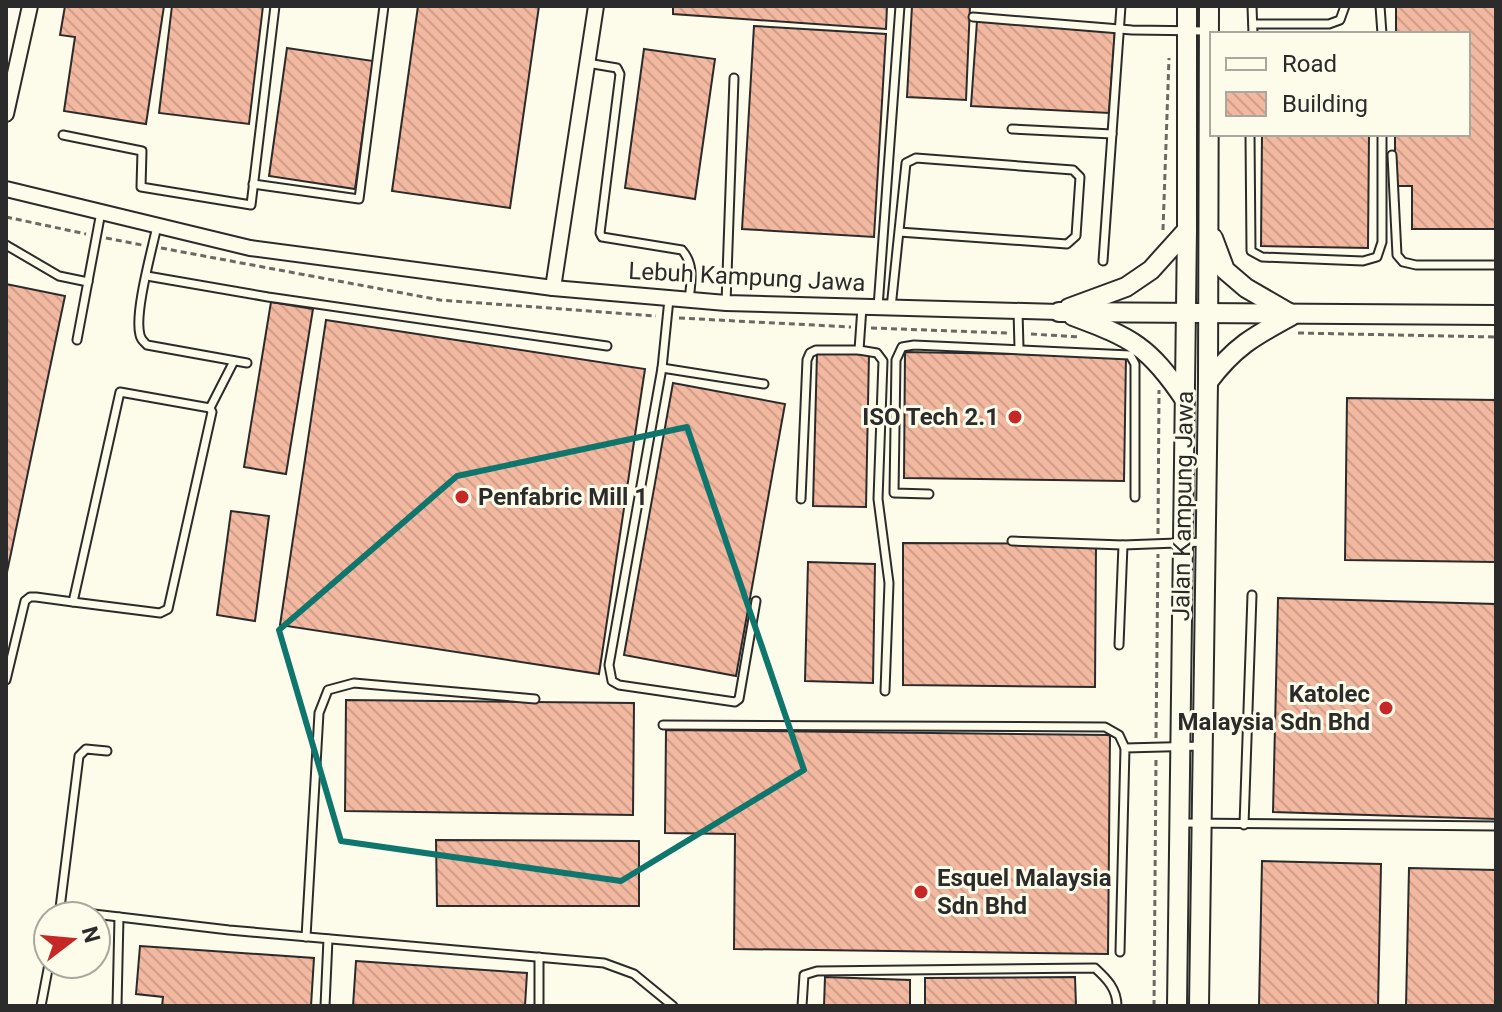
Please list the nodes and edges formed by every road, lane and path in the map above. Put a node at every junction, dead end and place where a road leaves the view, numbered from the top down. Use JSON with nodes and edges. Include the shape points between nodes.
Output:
{"nodes":[{"id":1,"x":30,"y":6,"type":"edge"},
{"id":2,"x":275,"y":6,"type":"edge"},
{"id":3,"x":384,"y":6,"type":"edge"},
{"id":4,"x":596,"y":6,"type":"edge"},
{"id":5,"x":900,"y":6,"type":"edge"},
{"id":6,"x":1121,"y":6,"type":"edge"},
{"id":7,"x":1187,"y":6,"type":"edge"},
{"id":8,"x":1209,"y":6,"type":"edge"},
{"id":9,"x":1252,"y":6,"type":"edge"},
{"id":10,"x":1345,"y":6,"type":"edge"},
{"id":11,"x":1380,"y":6,"type":"edge"},
{"id":12,"x":973,"y":17,"type":"dead end"},
{"id":13,"x":1253,"y":24,"type":"junction"},
{"id":14,"x":1120,"y":28,"type":"junction"},
{"id":15,"x":1178,"y":31,"type":"junction"},
{"id":16,"x":1209,"y":31,"type":"junction"},
{"id":17,"x":1253,"y":32,"type":"edge"},
{"id":18,"x":1382,"y":32,"type":"edge"},
{"id":19,"x":587,"y":63,"type":"junction"},
{"id":20,"x":734,"y":78,"type":"dead end"},
{"id":21,"x":1210,"y":91,"type":"edge"},
{"id":22,"x":1187,"y":94,"type":"junction"},
{"id":23,"x":6,"y":114,"type":"edge"},
{"id":24,"x":1012,"y":129,"type":"dead end"},
{"id":25,"x":1112,"y":134,"type":"junction"},
{"id":26,"x":63,"y":135,"type":"dead end"},
{"id":27,"x":1250,"y":136,"type":"edge"},
{"id":28,"x":1382,"y":136,"type":"edge"},
{"id":29,"x":1392,"y":155,"type":"dead end"},
{"id":30,"x":253,"y":184,"type":"junction"},
{"id":31,"x":6,"y":189,"type":"edge"},
{"id":32,"x":101,"y":212,"type":"junction"},
{"id":33,"x":157,"y":226,"type":"junction"},
{"id":34,"x":1208,"y":226,"type":"junction"},
{"id":35,"x":1187,"y":230,"type":"junction"},
{"id":36,"x":899,"y":232,"type":"junction"},
{"id":37,"x":6,"y":245,"type":"edge"},
{"id":38,"x":1170,"y":249,"type":"junction"},
{"id":39,"x":1103,"y":261,"type":"dead end"},
{"id":40,"x":1496,"y":265,"type":"edge"},
{"id":41,"x":147,"y":276,"type":"junction"},
{"id":42,"x":88,"y":282,"type":"junction"},
{"id":43,"x":553,"y":288,"type":"junction"},
{"id":44,"x":669,"y":299,"type":"junction"},
{"id":45,"x":689,"y":300,"type":"junction"},
{"id":46,"x":726,"y":303,"type":"junction"},
{"id":47,"x":877,"y":308,"type":"junction"},
{"id":48,"x":1018,"y":311,"type":"junction"},
{"id":49,"x":1059,"y":312,"type":"junction"},
{"id":50,"x":1186,"y":313,"type":"junction"},
{"id":51,"x":1208,"y":314,"type":"junction"},
{"id":52,"x":1496,"y":315,"type":"edge"},
{"id":53,"x":1292,"y":324,"type":"junction"},
{"id":54,"x":1496,"y":337,"type":"edge"},
{"id":55,"x":77,"y":340,"type":"dead end"},
{"id":56,"x":607,"y":346,"type":"dead end"},
{"id":57,"x":1019,"y":348,"type":"junction"},
{"id":58,"x":859,"y":350,"type":"junction"},
{"id":59,"x":234,"y":361,"type":"junction"},
{"id":60,"x":247,"y":363,"type":"dead end"},
{"id":61,"x":662,"y":368,"type":"junction"},
{"id":62,"x":1159,"y":378,"type":"dead end"},
{"id":63,"x":1208,"y":382,"type":"junction"},
{"id":64,"x":764,"y":384,"type":"dead end"},
{"id":65,"x":1185,"y":400,"type":"junction"},
{"id":66,"x":210,"y":408,"type":"junction"},
{"id":67,"x":929,"y":494,"type":"dead end"},
{"id":68,"x":1135,"y":497,"type":"dead end"},
{"id":69,"x":801,"y":499,"type":"dead end"},
{"id":70,"x":1012,"y":541,"type":"dead end"},
{"id":71,"x":1206,"y":542,"type":"junction"},
{"id":72,"x":1183,"y":543,"type":"junction"},
{"id":73,"x":1158,"y":544,"type":"junction"},
{"id":74,"x":1123,"y":545,"type":"junction"},
{"id":75,"x":1252,"y":595,"type":"dead end"},
{"id":76,"x":756,"y":601,"type":"dead end"},
{"id":77,"x":73,"y":602,"type":"junction"},
{"id":78,"x":1119,"y":645,"type":"dead end"},
{"id":79,"x":6,"y":680,"type":"edge"},
{"id":80,"x":885,"y":691,"type":"dead end"},
{"id":81,"x":535,"y":699,"type":"dead end"},
{"id":82,"x":663,"y":725,"type":"dead end"},
{"id":83,"x":1181,"y":746,"type":"junction"},
{"id":84,"x":1204,"y":746,"type":"junction"},
{"id":85,"x":1156,"y":747,"type":"junction"},
{"id":86,"x":1125,"y":748,"type":"junction"},
{"id":87,"x":107,"y":751,"type":"dead end"},
{"id":88,"x":1180,"y":823,"type":"junction"},
{"id":89,"x":1203,"y":824,"type":"junction"},
{"id":90,"x":1244,"y":825,"type":"junction"},
{"id":91,"x":1496,"y":826,"type":"edge"},
{"id":92,"x":62,"y":900,"type":"edge"},
{"id":93,"x":112,"y":917,"type":"edge"},
{"id":94,"x":119,"y":917,"type":"junction"},
{"id":95,"x":306,"y":937,"type":"junction"},
{"id":96,"x":328,"y":939,"type":"junction"},
{"id":97,"x":1120,"y":952,"type":"dead end"},
{"id":98,"x":539,"y":957,"type":"junction"},
{"id":99,"x":46,"y":980,"type":"edge"},
{"id":100,"x":41,"y":1006,"type":"edge"},
{"id":101,"x":117,"y":1006,"type":"edge"},
{"id":102,"x":325,"y":1006,"type":"edge"},
{"id":103,"x":539,"y":1006,"type":"edge"},
{"id":104,"x":673,"y":1006,"type":"edge"},
{"id":105,"x":802,"y":1006,"type":"edge"},
{"id":106,"x":1117,"y":1006,"type":"edge"},
{"id":107,"x":1154,"y":1006,"type":"edge"},
{"id":108,"x":1177,"y":1006,"type":"edge"},
{"id":109,"x":1199,"y":1006,"type":"edge"}],
"edges":[{"from":1,"to":23,"type":"street"},
{"from":2,"to":30,"type":"lane"},
{"from":3,"to":30,"type":"lane","via":[[359,199]]},
{"from":4,"to":19,"type":"street"},
{"from":5,"to":47,"type":"lane"},
{"from":6,"to":14,"type":"lane"},
{"from":7,"to":15,"type":"street","name":"Jalan Kampung Jawa"},
{"from":8,"to":16,"type":"street","name":"Jalan Kampung Jawa"},
{"from":9,"to":13,"type":"lane"},
{"from":10,"to":13,"type":"lane","via":[[1340,20],[1329,24]]},
{"from":11,"to":18,"type":"lane"},
{"from":12,"to":14,"type":"lane"},
{"from":13,"to":17,"type":"lane"},
{"from":14,"to":15,"type":"lane"},
{"from":14,"to":25,"type":"lane"},
{"from":15,"to":16,"type":"lane"},
{"from":15,"to":22,"type":"street","name":"Jalan Kampung Jawa"},
{"from":15,"to":38,"type":"path","via":[[1163,241]]},
{"from":16,"to":21,"type":"street","name":"Jalan Kampung Jawa"},
{"from":19,"to":43,"type":"street"},
{"from":19,"to":45,"type":"lane","via":[[617,68],[620,74],[600,233],[682,250],[692,270]]},
{"from":20,"to":46,"type":"lane"},
{"from":21,"to":22,"type":"lane"},
{"from":21,"to":34,"type":"street","name":"Jalan Kampung Jawa"},
{"from":22,"to":35,"type":"street","name":"Jalan Kampung Jawa"},
{"from":24,"to":25,"type":"lane"},
{"from":25,"to":39,"type":"lane"},
{"from":26,"to":30,"type":"lane","via":[[142,151],[141,187],[251,205]]},
{"from":27,"to":28,"type":"lane","via":[[1251,251],[1262,257],[1363,261],[1377,257],[1382,242]]},
{"from":29,"to":40,"type":"lane","via":[[1397,255],[1403,262]]},
{"from":31,"to":32,"type":"street","name":"Lebuh Kampung Jawa"},
{"from":32,"to":33,"type":"street","name":"Lebuh Kampung Jawa"},
{"from":32,"to":42,"type":"lane"},
{"from":33,"to":41,"type":"lane"},
{"from":33,"to":43,"type":"street","name":"Lebuh Kampung Jawa","via":[[250,248]]},
{"from":34,"to":51,"type":"street","name":"Jalan Kampung Jawa"},
{"from":34,"to":53,"type":"street","via":[[1225,270]]},
{"from":35,"to":38,"type":"street"},
{"from":35,"to":50,"type":"street","name":"Jalan Kampung Jawa"},
{"from":36,"to":36,"type":"lane","via":[[906,163],[916,158],[1073,170],[1080,177],[1076,236],[1067,244]]},
{"from":36,"to":47,"type":"lane"},
{"from":37,"to":42,"type":"lane","via":[[59,276]]},
{"from":38,"to":49,"type":"street","via":[[1126,287]]},
{"from":41,"to":56,"type":"lane"},
{"from":41,"to":59,"type":"lane","via":[[141,340]]},
{"from":42,"to":55,"type":"lane"},
{"from":43,"to":44,"type":"street","name":"Lebuh Kampung Jawa"},
{"from":44,"to":45,"type":"street","name":"Lebuh Kampung Jawa"},
{"from":44,"to":61,"type":"lane"},
{"from":45,"to":46,"type":"street","name":"Lebuh Kampung Jawa"},
{"from":46,"to":47,"type":"street","name":"Lebuh Kampung Jawa"},
{"from":47,"to":48,"type":"street","name":"Lebuh Kampung Jawa"},
{"from":47,"to":58,"type":"lane"},
{"from":48,"to":49,"type":"street","name":"Lebuh Kampung Jawa"},
{"from":48,"to":57,"type":"lane"},
{"from":49,"to":50,"type":"street","name":"Lebuh Kampung Jawa"},
{"from":49,"to":65,"type":"street","via":[[1122,335],[1147,351]]},
{"from":50,"to":51,"type":"street","name":"Lebuh Kampung Jawa"},
{"from":50,"to":65,"type":"street","name":"Jalan Kampung Jawa"},
{"from":51,"to":53,"type":"street","name":"Lebuh Kampung Jawa"},
{"from":51,"to":63,"type":"street","name":"Jalan Kampung Jawa"},
{"from":52,"to":53,"type":"street","name":"Lebuh Kampung Jawa"},
{"from":53,"to":54,"type":"path"},
{"from":53,"to":63,"type":"street","via":[[1250,339],[1227,356]]},
{"from":57,"to":67,"type":"lane","via":[[902,347],[896,360],[894,493]]},
{"from":57,"to":68,"type":"lane","via":[[1130,355],[1135,364]]},
{"from":58,"to":69,"type":"lane","via":[[816,350],[807,360]]},
{"from":58,"to":80,"type":"lane","via":[[877,353],[883,361],[878,499],[889,583]]},
{"from":59,"to":60,"type":"lane"},
{"from":59,"to":66,"type":"lane"},
{"from":61,"to":64,"type":"lane"},
{"from":61,"to":76,"type":"lane","via":[[609,665],[612,681],[735,702]]},
{"from":62,"to":73,"type":"path"},
{"from":63,"to":71,"type":"street","name":"Jalan Kampung Jawa"},
{"from":65,"to":72,"type":"street","name":"Jalan Kampung Jawa"},
{"from":66,"to":77,"type":"lane","via":[[168,609],[160,613]]},
{"from":66,"to":77,"type":"lane","via":[[120,392]]},
{"from":70,"to":74,"type":"lane"},
{"from":71,"to":72,"type":"lane"},
{"from":71,"to":84,"type":"street","name":"Jalan Kampung Jawa"},
{"from":72,"to":73,"type":"lane"},
{"from":72,"to":83,"type":"street","name":"Jalan Kampung Jawa"},
{"from":73,"to":74,"type":"lane"},
{"from":73,"to":85,"type":"path"},
{"from":74,"to":78,"type":"lane"},
{"from":75,"to":90,"type":"lane"},
{"from":77,"to":79,"type":"lane","via":[[36,597],[25,601]]},
{"from":81,"to":95,"type":"lane","via":[[354,683],[328,690],[319,713]]},
{"from":82,"to":86,"type":"lane","via":[[1105,727],[1119,735]]},
{"from":83,"to":84,"type":"lane"},
{"from":83,"to":85,"type":"lane"},
{"from":83,"to":88,"type":"street","name":"Jalan Kampung Jawa"},
{"from":84,"to":89,"type":"street","name":"Jalan Kampung Jawa"},
{"from":85,"to":86,"type":"lane"},
{"from":85,"to":107,"type":"path"},
{"from":86,"to":97,"type":"lane"},
{"from":87,"to":92,"type":"lane","via":[[86,749],[79,756]]},
{"from":88,"to":89,"type":"lane"},
{"from":88,"to":108,"type":"street","name":"Jalan Kampung Jawa"},
{"from":89,"to":90,"type":"lane"},
{"from":89,"to":109,"type":"street","name":"Jalan Kampung Jawa"},
{"from":90,"to":91,"type":"lane"},
{"from":93,"to":94,"type":"lane"},
{"from":94,"to":95,"type":"lane"},
{"from":94,"to":101,"type":"lane"},
{"from":95,"to":96,"type":"lane"},
{"from":96,"to":98,"type":"lane"},
{"from":96,"to":102,"type":"lane"},
{"from":98,"to":103,"type":"lane"},
{"from":98,"to":104,"type":"lane","via":[[604,963],[634,974]]},
{"from":99,"to":100,"type":"lane"},
{"from":105,"to":106,"type":"lane","via":[[804,975],[817,971],[1095,968],[1108,979]]}]}
